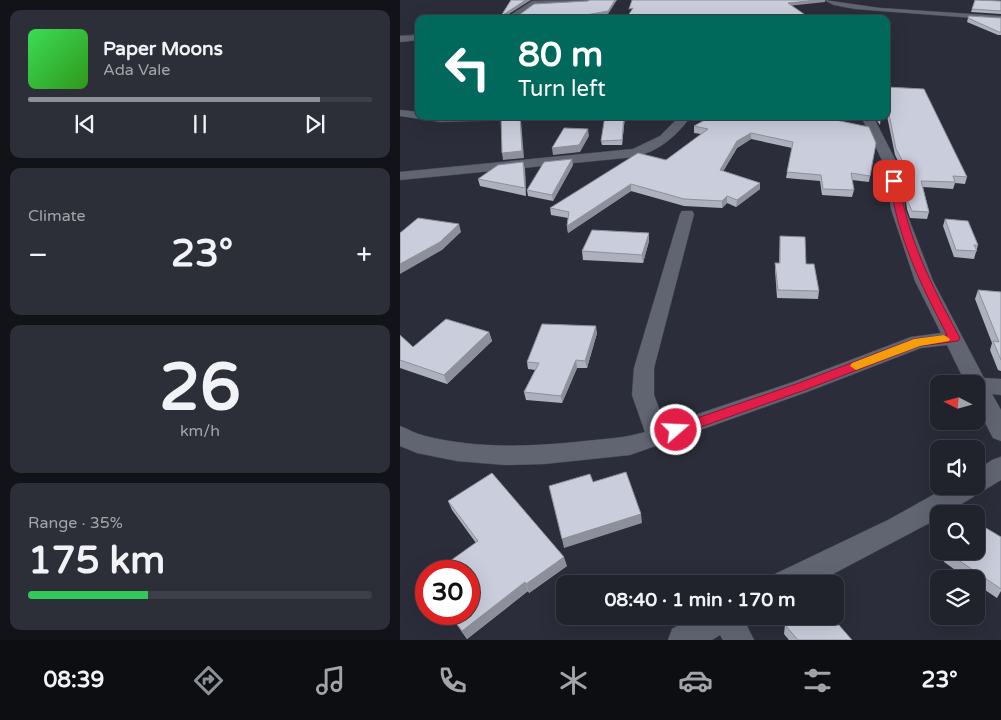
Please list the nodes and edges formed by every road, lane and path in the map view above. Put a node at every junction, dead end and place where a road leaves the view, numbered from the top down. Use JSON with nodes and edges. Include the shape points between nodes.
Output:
{"nodes":[{"id":1,"x":588,"y":0,"type":"edge"},
{"id":2,"x":828,"y":0,"type":"edge"},
{"id":3,"x":514,"y":15,"type":"edge"},
{"id":4,"x":1001,"y":18,"type":"edge"},
{"id":5,"x":415,"y":37,"type":"edge"},
{"id":6,"x":400,"y":39,"type":"edge"},
{"id":7,"x":400,"y":113,"type":"edge"},
{"id":8,"x":415,"y":115,"type":"edge"},
{"id":9,"x":683,"y":120,"type":"edge"},
{"id":10,"x":865,"y":123,"type":"edge"},
{"id":11,"x":400,"y":176,"type":"edge"},
{"id":12,"x":687,"y":214,"type":"dead end"},
{"id":13,"x":954,"y":338,"type":"junction"},
{"id":14,"x":974,"y":375,"type":"edge"},
{"id":15,"x":985,"y":386,"type":"edge"},
{"id":16,"x":1001,"y":387,"type":"edge"},
{"id":17,"x":985,"y":398,"type":"edge"},
{"id":18,"x":1001,"y":432,"type":"edge"},
{"id":19,"x":400,"y":435,"type":"edge"},
{"id":20,"x":658,"y":436,"type":"junction"},
{"id":21,"x":1001,"y":467,"type":"edge"},
{"id":22,"x":985,"y":478,"type":"edge"},
{"id":23,"x":956,"y":495,"type":"edge"},
{"id":24,"x":803,"y":575,"type":"edge"},
{"id":25,"x":710,"y":625,"type":"edge"},
{"id":26,"x":731,"y":625,"type":"edge"},
{"id":27,"x":683,"y":640,"type":"edge"},
{"id":28,"x":739,"y":640,"type":"edge"}],
"edges":[{"from":1,"to":3,"type":"street","via":[[532,4]]},
{"from":2,"to":4,"type":"street","via":[[836,5],[861,8]]},
{"from":5,"to":6,"type":"street"},
{"from":7,"to":8,"type":"street"},
{"from":9,"to":11,"type":"street","via":[[666,138],[635,153]]},
{"from":10,"to":13,"type":"street","via":[[890,158],[898,209],[910,247]]},
{"from":12,"to":20,"type":"street","via":[[644,368],[643,395]]},
{"from":13,"to":14,"type":"street"},
{"from":13,"to":20,"type":"street","via":[[918,342]]},
{"from":15,"to":16,"type":"street"},
{"from":17,"to":18,"type":"street"},
{"from":19,"to":20,"type":"street","via":[[417,444],[505,456],[608,450]]},
{"from":21,"to":22,"type":"street"},
{"from":23,"to":24,"type":"street"},
{"from":25,"to":27,"type":"street"},
{"from":26,"to":28,"type":"street"}]}
